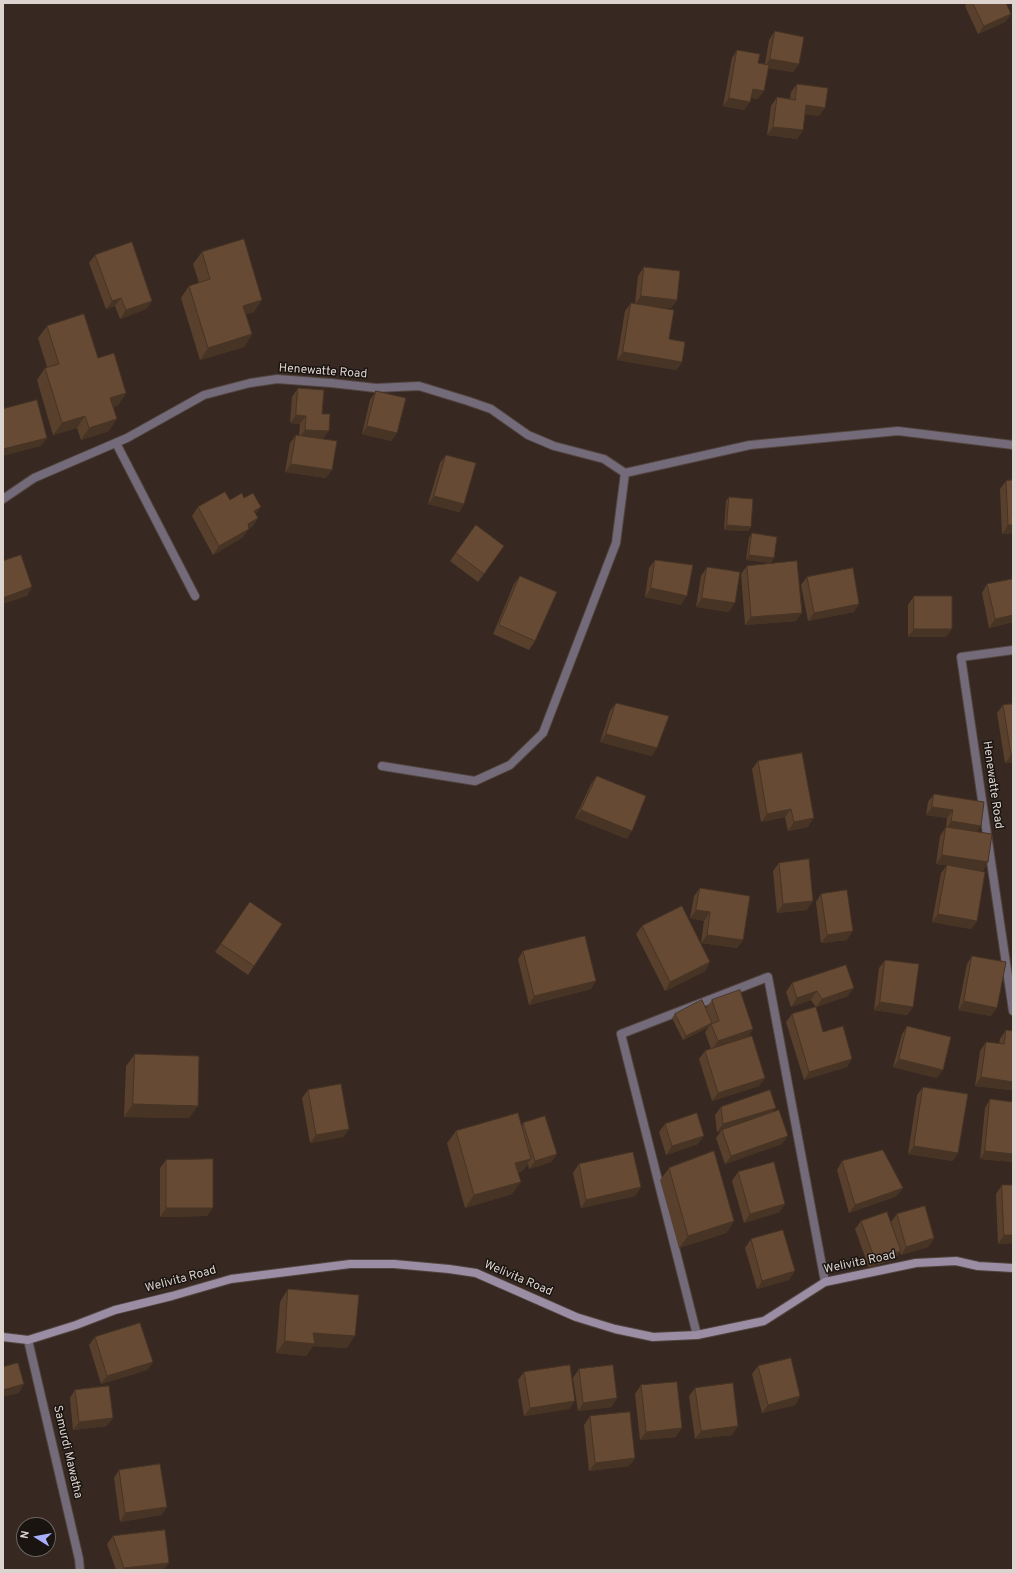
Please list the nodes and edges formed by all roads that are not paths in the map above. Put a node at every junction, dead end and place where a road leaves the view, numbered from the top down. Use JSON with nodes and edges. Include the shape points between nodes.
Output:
{"nodes":[{"id":1,"x":116,"y":443,"type":"junction"},
{"id":2,"x":1013,"y":445,"type":"edge"},
{"id":3,"x":625,"y":473,"type":"junction"},
{"id":4,"x":3,"y":498,"type":"edge"},
{"id":5,"x":195,"y":596,"type":"dead end"},
{"id":6,"x":1013,"y":650,"type":"edge"},
{"id":7,"x":382,"y":766,"type":"dead end"},
{"id":8,"x":1013,"y":1011,"type":"edge"},
{"id":9,"x":1013,"y":1268,"type":"edge"},
{"id":10,"x":825,"y":1282,"type":"junction"},
{"id":11,"x":697,"y":1335,"type":"junction"},
{"id":12,"x":3,"y":1337,"type":"edge"},
{"id":13,"x":28,"y":1340,"type":"junction"},
{"id":14,"x":80,"y":1570,"type":"edge"}],
"edges":[{"from":1,"to":3,"type":"street","name":"Henewatte Road","via":[[204,395],[250,383],[277,379],[376,388],[419,386],[491,409],[528,435],[554,446],[604,459]]},
{"from":1,"to":4,"type":"street","name":"Henewatte Road","via":[[34,478]]},
{"from":1,"to":5,"type":"street"},
{"from":2,"to":3,"type":"street","via":[[898,431],[750,445]]},
{"from":3,"to":7,"type":"street","via":[[616,543],[543,732],[510,765],[475,781]]},
{"from":6,"to":8,"type":"street","name":"Henewatte Road","via":[[961,657]]},
{"from":9,"to":10,"type":"street","name":"Welivita Road","via":[[978,1266],[956,1261],[916,1263]]},
{"from":10,"to":11,"type":"street","name":"Welivita Road","via":[[764,1321]]},
{"from":10,"to":11,"type":"street","via":[[768,977],[621,1034]]},
{"from":11,"to":13,"type":"street","name":"Welivita Road","via":[[653,1337],[615,1329],[576,1317],[476,1273],[394,1264],[350,1264],[231,1279],[115,1310]]},
{"from":12,"to":13,"type":"street","name":"Welivita Road"},
{"from":13,"to":14,"type":"street","name":"Samurdi Mawatha","via":[[80,1559]]}]}
